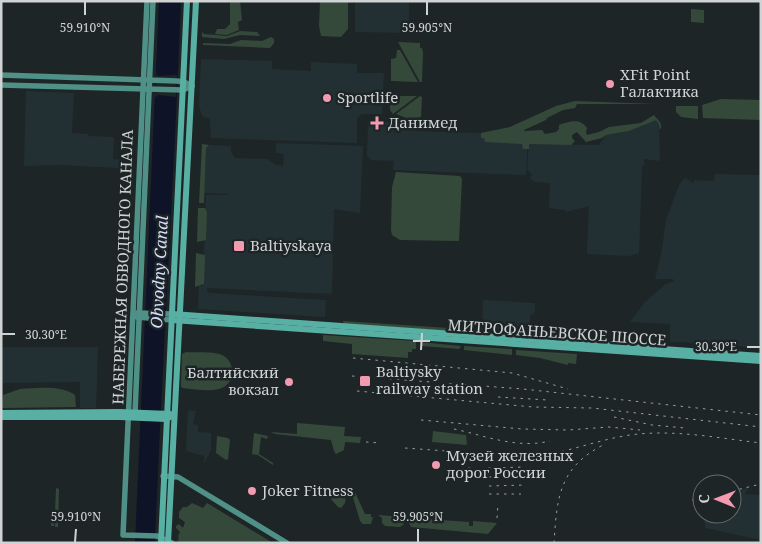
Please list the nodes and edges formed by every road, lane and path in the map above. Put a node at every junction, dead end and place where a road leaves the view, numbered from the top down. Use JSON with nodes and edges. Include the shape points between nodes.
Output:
{"nodes":[{"id":1,"x":147,"y":1,"type":"edge"},
{"id":2,"x":153,"y":1,"type":"edge"},
{"id":3,"x":188,"y":1,"type":"edge"},
{"id":4,"x":196,"y":1,"type":"edge"},
{"id":5,"x":1,"y":75,"type":"edge"},
{"id":6,"x":150,"y":80,"type":"junction"},
{"id":7,"x":180,"y":82,"type":"junction"},
{"id":8,"x":1,"y":84,"type":"edge"},
{"id":9,"x":192,"y":86,"type":"junction"},
{"id":10,"x":149,"y":89,"type":"junction"},
{"id":11,"x":180,"y":90,"type":"junction"},
{"id":12,"x":140,"y":315,"type":"junction"},
{"id":13,"x":172,"y":317,"type":"junction"},
{"id":14,"x":761,"y":356,"type":"edge"},
{"id":15,"x":761,"y":361,"type":"edge"},
{"id":16,"x":1,"y":413,"type":"edge"},
{"id":17,"x":134,"y":415,"type":"junction"},
{"id":18,"x":174,"y":415,"type":"junction"},
{"id":19,"x":163,"y":416,"type":"junction"},
{"id":20,"x":1,"y":417,"type":"edge"},
{"id":21,"x":167,"y":476,"type":"junction"},
{"id":22,"x":159,"y":538,"type":"edge"},
{"id":23,"x":169,"y":542,"type":"edge"},
{"id":24,"x":287,"y":543,"type":"edge"}],
"edges":[{"from":1,"to":6,"type":"main road","name":"НАБЕРЕЖНАЯ ОБВОДНОГО КАНАЛА"},
{"from":2,"to":6,"type":"main road","name":"НАБЕРЕЖНАЯ ОБВОДНОГО КАНАЛА"},
{"from":3,"to":7,"type":"main road"},
{"from":4,"to":9,"type":"main road"},
{"from":5,"to":6,"type":"main road"},
{"from":6,"to":7,"type":"main road"},
{"from":6,"to":10,"type":"main road","name":"НАБЕРЕЖНАЯ ОБВОДНОГО КАНАЛА"},
{"from":7,"to":9,"type":"main road"},
{"from":7,"to":11,"type":"main road"},
{"from":8,"to":10,"type":"main road"},
{"from":9,"to":11,"type":"main road"},
{"from":9,"to":13,"type":"main road"},
{"from":10,"to":11,"type":"main road"},
{"from":10,"to":12,"type":"main road","name":"НАБЕРЕЖНАЯ ОБВОДНОГО КАНАЛА"},
{"from":11,"to":13,"type":"main road"},
{"from":12,"to":13,"type":"main road"},
{"from":12,"to":17,"type":"main road","name":"НАБЕРЕЖНАЯ ОБВОДНОГО КАНАЛА"},
{"from":13,"to":14,"type":"main road","name":"МИТРОФАНЬЕВСКОЕ ШОССЕ"},
{"from":13,"to":15,"type":"main road","name":"МИТРОФАНЬЕВСКОЕ ШОССЕ"},
{"from":13,"to":18,"type":"main road"},
{"from":13,"to":19,"type":"main road"},
{"from":16,"to":17,"type":"main road"},
{"from":17,"to":19,"type":"main road"},
{"from":17,"to":20,"type":"main road"},
{"from":17,"to":22,"type":"main road","name":"НАБЕРЕЖНАЯ ОБВОДНОГО КАНАЛА","via":[[123,535]]},
{"from":18,"to":19,"type":"main road"},
{"from":18,"to":21,"type":"main road"},
{"from":19,"to":21,"type":"main road"},
{"from":21,"to":22,"type":"main road"},
{"from":21,"to":23,"type":"main road"},
{"from":21,"to":24,"type":"main road","via":[[178,477]]},
{"from":22,"to":23,"type":"main road"}]}
